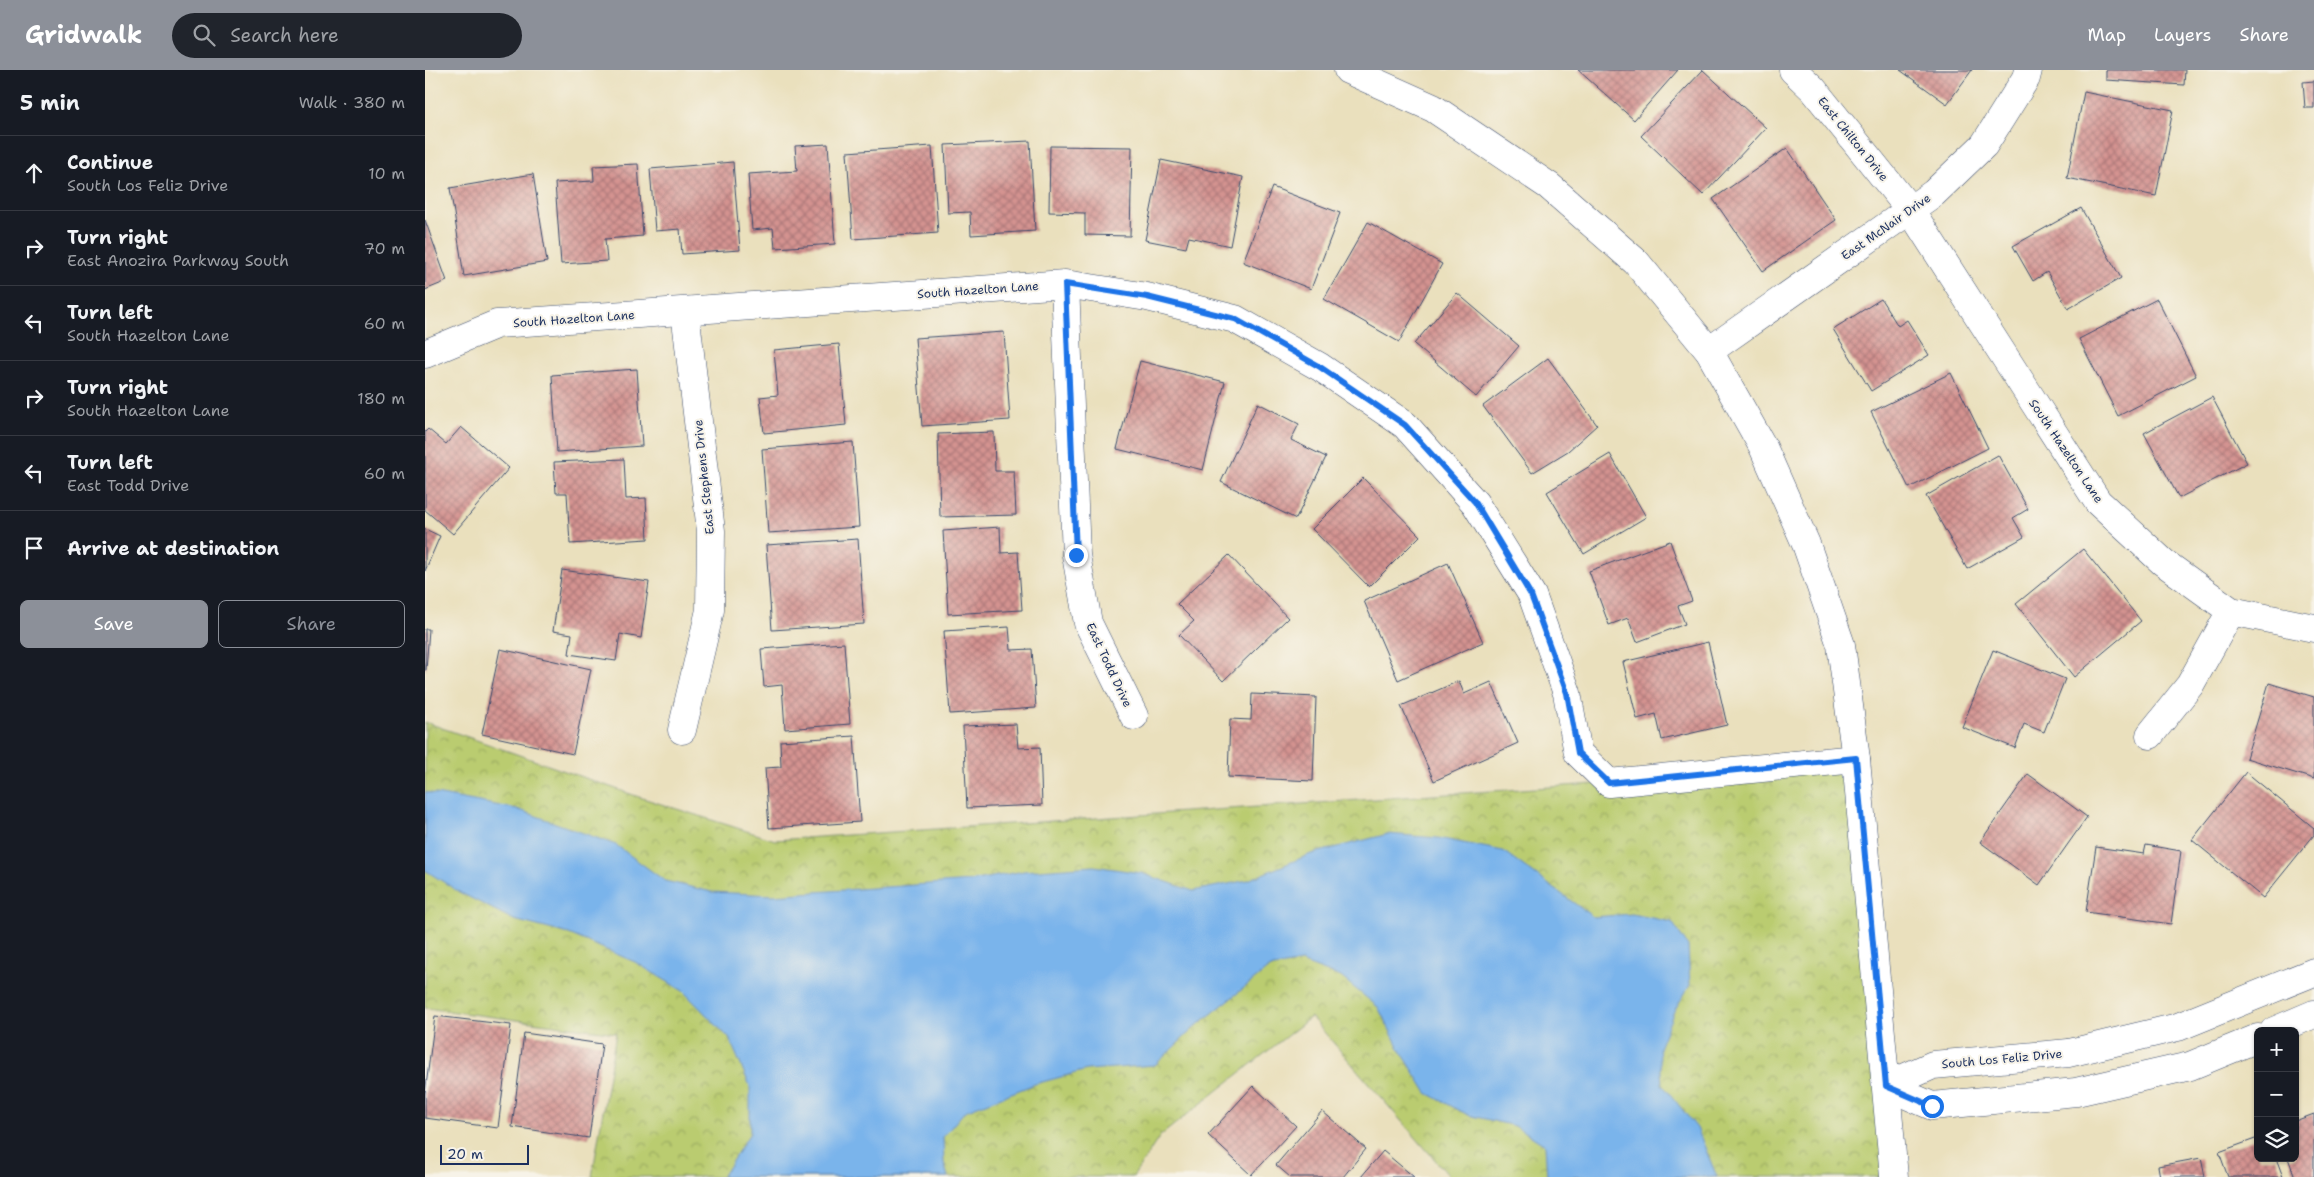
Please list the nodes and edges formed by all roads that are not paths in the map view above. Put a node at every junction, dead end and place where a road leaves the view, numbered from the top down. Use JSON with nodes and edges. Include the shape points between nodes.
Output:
{"nodes":[{"id":1,"x":1348,"y":70,"type":"edge"},
{"id":2,"x":1793,"y":70,"type":"edge"},
{"id":3,"x":2028,"y":70,"type":"edge"},
{"id":4,"x":1911,"y":211,"type":"junction"},
{"id":5,"x":1065,"y":284,"type":"junction"},
{"id":6,"x":685,"y":311,"type":"junction"},
{"id":7,"x":1709,"y":351,"type":"junction"},
{"id":8,"x":425,"y":354,"type":"edge"},
{"id":9,"x":2231,"y":611,"type":"junction"},
{"id":10,"x":2314,"y":628,"type":"edge"},
{"id":11,"x":1134,"y":716,"type":"dead end"},
{"id":12,"x":683,"y":730,"type":"dead end"},
{"id":13,"x":2150,"y":735,"type":"dead end"},
{"id":14,"x":1856,"y":758,"type":"junction"},
{"id":15,"x":2314,"y":972,"type":"edge"},
{"id":16,"x":2314,"y":1014,"type":"edge"},
{"id":17,"x":2283,"y":1027,"type":"edge"},
{"id":18,"x":2254,"y":1040,"type":"edge"},
{"id":19,"x":1886,"y":1086,"type":"junction"},
{"id":20,"x":1894,"y":1177,"type":"edge"}],
"edges":[{"from":1,"to":7,"type":"street","via":[[1433,108],[1549,186],[1636,262]]},
{"from":2,"to":4,"type":"street","name":"East Chilton Drive","via":[[1813,89]]},
{"from":3,"to":4,"type":"street","name":"East McNair Drive","via":[[1984,145]]},
{"from":4,"to":7,"type":"street","name":"East McNair Drive"},
{"from":4,"to":9,"type":"street","name":"South Hazelton Lane","via":[[2098,502],[2163,562]]},
{"from":5,"to":6,"type":"street","name":"South Hazelton Lane"},
{"from":5,"to":11,"type":"street","name":"East Todd Drive","via":[[1076,555],[1088,622]]},
{"from":5,"to":14,"type":"street","name":"South Hazelton Lane","via":[[1147,297],[1235,319],[1320,367],[1405,425],[1475,502],[1531,595],[1567,693],[1578,753],[1609,783]]},
{"from":6,"to":8,"type":"street","name":"South Hazelton Lane","via":[[497,324]]},
{"from":6,"to":12,"type":"street","name":"East Stephens Drive","via":[[711,531],[710,610]]},
{"from":7,"to":14,"type":"street","via":[[1763,446],[1806,544],[1841,645]]},
{"from":9,"to":10,"type":"street","name":"South Hazelton Lane"},
{"from":9,"to":13,"type":"street","via":[[2190,685]]},
{"from":14,"to":19,"type":"street"},
{"from":15,"to":19,"type":"street","name":"South Los Feliz Drive","via":[[2178,1027],[2069,1053],[1933,1066]]},
{"from":16,"to":17,"type":"street"},
{"from":18,"to":19,"type":"street","via":[[2190,1066],[2076,1092],[1932,1106]]},
{"from":19,"to":20,"type":"street"}]}
